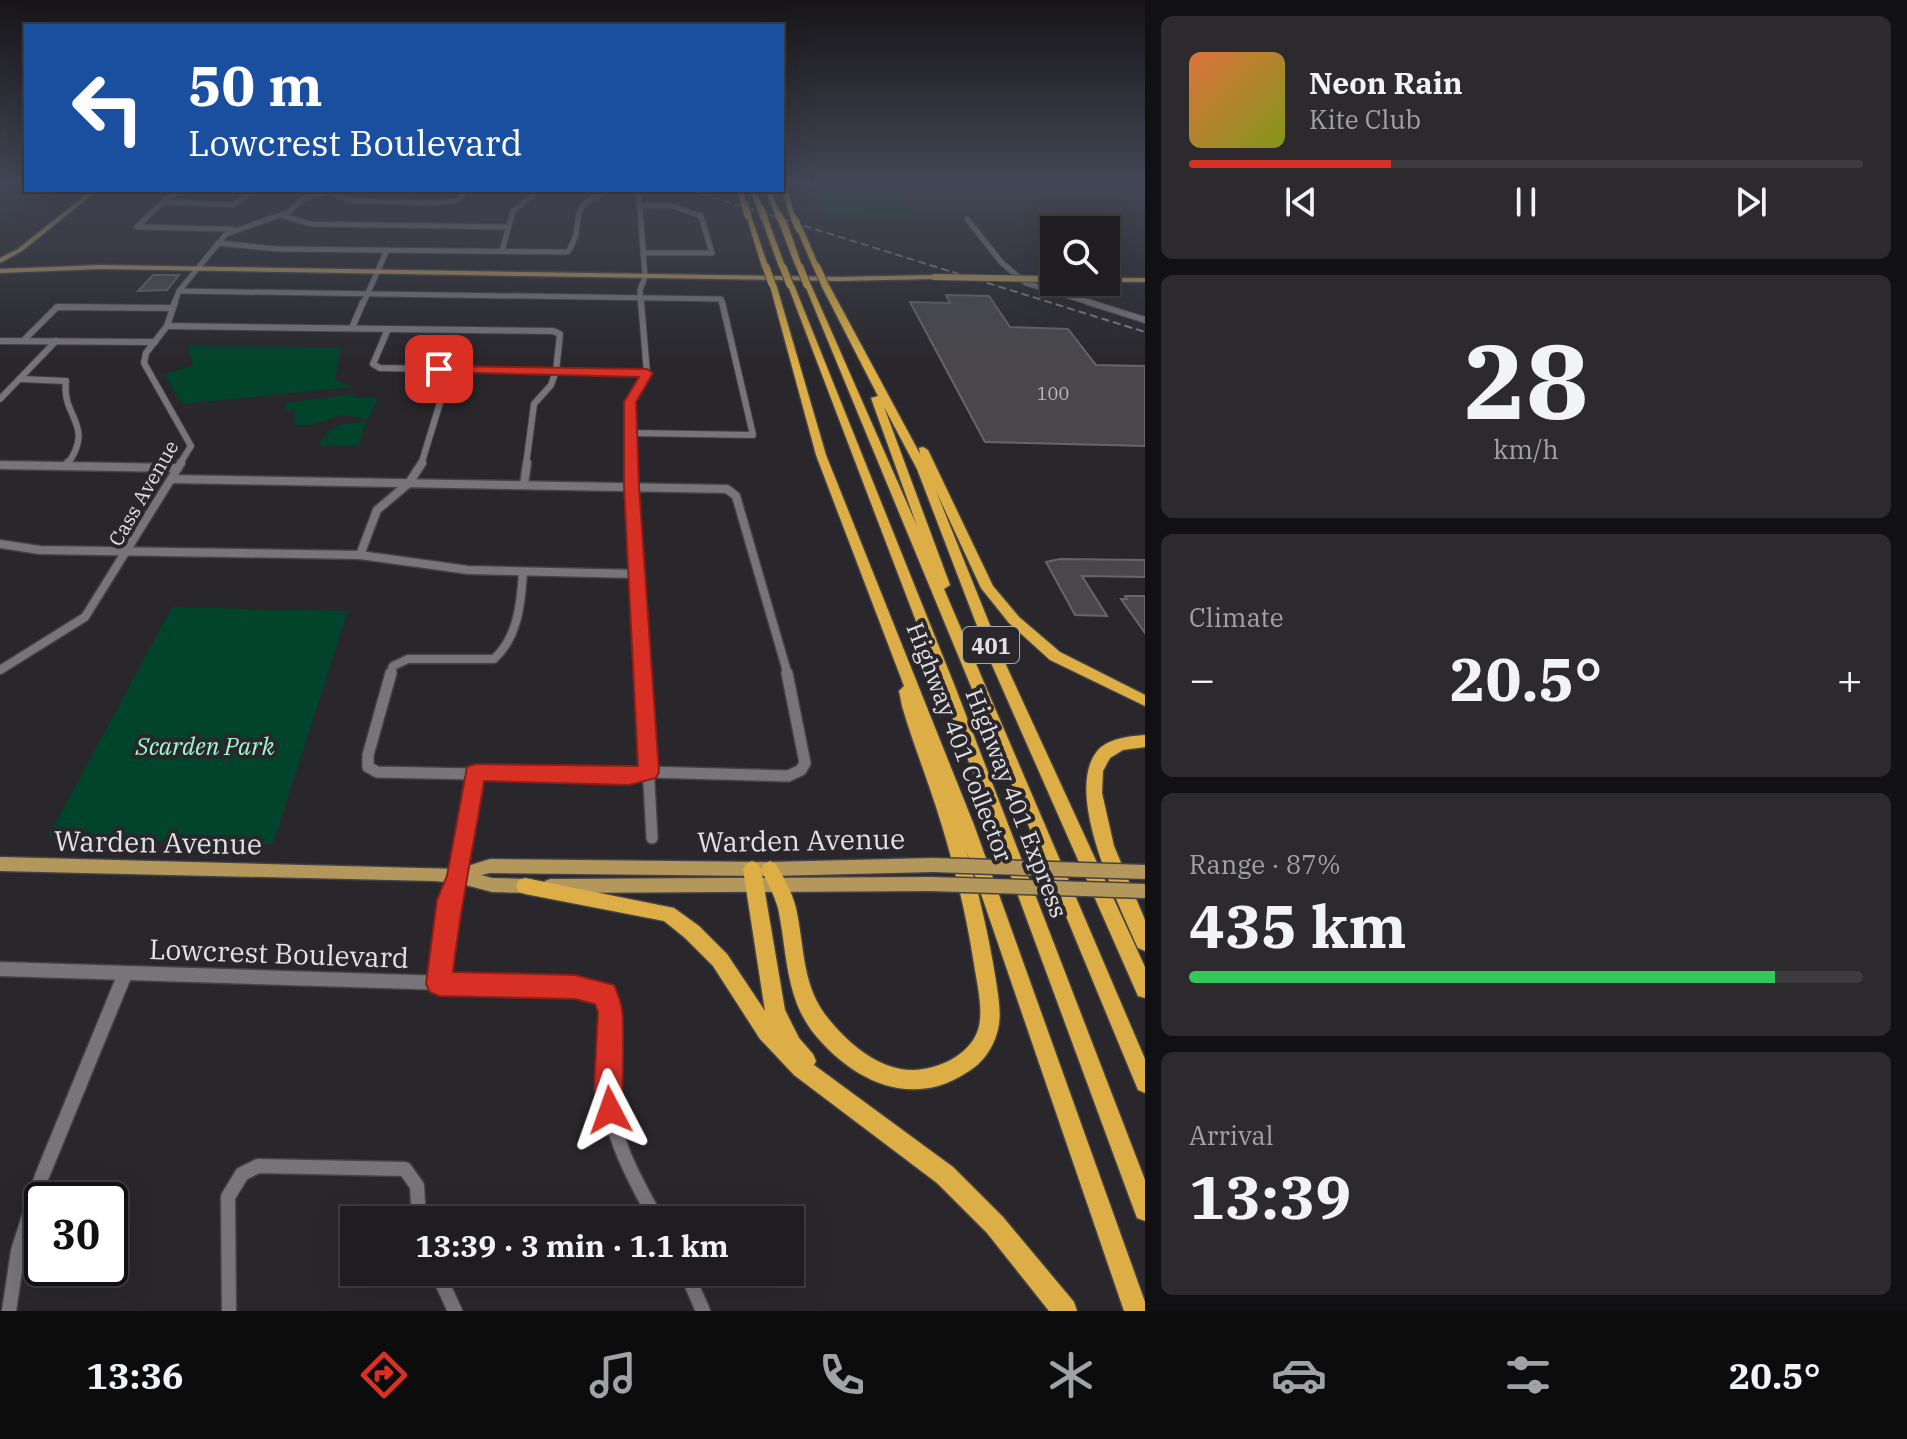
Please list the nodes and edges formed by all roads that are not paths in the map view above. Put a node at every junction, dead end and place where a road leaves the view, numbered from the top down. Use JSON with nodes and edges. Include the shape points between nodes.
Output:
{"nodes":[{"id":1,"x":30,"y":242,"type":"edge"},
{"id":2,"x":504,"y":242,"type":"edge"},
{"id":3,"x":571,"y":242,"type":"edge"},
{"id":4,"x":642,"y":242,"type":"edge"},
{"id":5,"x":709,"y":242,"type":"edge"},
{"id":6,"x":757,"y":242,"type":"edge"},
{"id":7,"x":774,"y":242,"type":"edge"},
{"id":8,"x":790,"y":242,"type":"edge"},
{"id":9,"x":805,"y":242,"type":"edge"},
{"id":10,"x":985,"y":242,"type":"edge"},
{"id":11,"x":218,"y":243,"type":"joint"},
{"id":12,"x":387,"y":250,"type":"junction"},
{"id":13,"x":502,"y":251,"type":"junction"},
{"id":14,"x":643,"y":253,"type":"junction"},
{"id":15,"x":1,"y":267,"type":"edge"},
{"id":16,"x":197,"y":268,"type":"junction"},
{"id":17,"x":379,"y":270,"type":"junction"},
{"id":18,"x":645,"y":273,"type":"junction"},
{"id":19,"x":1040,"y":279,"type":"edge"},
{"id":20,"x":1120,"y":280,"type":"edge"},
{"id":21,"x":1145,"y":280,"type":"edge"},
{"id":22,"x":179,"y":291,"type":"junction"},
{"id":23,"x":369,"y":293,"type":"junction"},
{"id":24,"x":640,"y":297,"type":"junction"},
{"id":25,"x":836,"y":301,"type":"junction"},
{"id":26,"x":171,"y":308,"type":"junction"},
{"id":27,"x":1145,"y":320,"type":"edge"},
{"id":28,"x":167,"y":326,"type":"junction"},
{"id":29,"x":352,"y":328,"type":"junction"},
{"id":30,"x":388,"y":329,"type":"junction"},
{"id":31,"x":0,"y":341,"type":"edge"},
{"id":32,"x":23,"y":341,"type":"junction"},
{"id":33,"x":56,"y":341,"type":"junction"},
{"id":34,"x":155,"y":342,"type":"junction"},
{"id":35,"x":450,"y":370,"type":"junction"},
{"id":36,"x":556,"y":371,"type":"junction"},
{"id":37,"x":647,"y":373,"type":"junction"},
{"id":38,"x":20,"y":379,"type":"junction"},
{"id":39,"x":0,"y":399,"type":"edge"},
{"id":40,"x":631,"y":433,"type":"junction"},
{"id":41,"x":0,"y":465,"type":"edge"},
{"id":42,"x":66,"y":466,"type":"junction"},
{"id":43,"x":178,"y":468,"type":"junction"},
{"id":44,"x":172,"y":479,"type":"junction"},
{"id":45,"x":409,"y":483,"type":"junction"},
{"id":46,"x":524,"y":485,"type":"junction"},
{"id":47,"x":632,"y":487,"type":"junction"},
{"id":48,"x":0,"y":544,"type":"edge"},
{"id":49,"x":129,"y":551,"type":"junction"},
{"id":50,"x":360,"y":555,"type":"junction"},
{"id":51,"x":523,"y":572,"type":"junction"},
{"id":52,"x":638,"y":574,"type":"junction"},
{"id":53,"x":893,"y":636,"type":"junction"},
{"id":54,"x":970,"y":661,"type":"junction"},
{"id":55,"x":0,"y":670,"type":"edge"},
{"id":56,"x":1145,"y":701,"type":"edge"},
{"id":57,"x":1145,"y":741,"type":"edge"},
{"id":58,"x":648,"y":772,"type":"junction"},
{"id":59,"x":475,"y":773,"type":"junction"},
{"id":60,"x":652,"y":838,"type":"dead end"},
{"id":61,"x":0,"y":864,"type":"edge"},
{"id":62,"x":1145,"y":872,"type":"edge"},
{"id":63,"x":759,"y":874,"type":"junction"},
{"id":64,"x":458,"y":876,"type":"junction"},
{"id":65,"x":781,"y":884,"type":"junction"},
{"id":66,"x":525,"y":886,"type":"junction"},
{"id":67,"x":1145,"y":891,"type":"edge"},
{"id":68,"x":1145,"y":942,"type":"edge"},
{"id":69,"x":0,"y":969,"type":"edge"},
{"id":70,"x":125,"y":974,"type":"junction"},
{"id":71,"x":439,"y":984,"type":"junction"},
{"id":72,"x":1145,"y":989,"type":"edge"},
{"id":73,"x":1145,"y":1083,"type":"edge"},
{"id":74,"x":828,"y":1089,"type":"junction"},
{"id":75,"x":419,"y":1206,"type":"edge"},
{"id":76,"x":650,"y":1206,"type":"edge"},
{"id":77,"x":1145,"y":1210,"type":"edge"},
{"id":78,"x":443,"y":1286,"type":"edge"},
{"id":79,"x":692,"y":1286,"type":"edge"},
{"id":80,"x":9,"y":1311,"type":"edge"},
{"id":81,"x":229,"y":1311,"type":"edge"},
{"id":82,"x":455,"y":1311,"type":"edge"},
{"id":83,"x":703,"y":1311,"type":"edge"},
{"id":84,"x":1065,"y":1311,"type":"edge"},
{"id":85,"x":1136,"y":1311,"type":"edge"}],
"edges":[{"from":1,"to":15,"type":"main road"},
{"from":2,"to":13,"type":"street"},
{"from":3,"to":13,"type":"street","via":[[570,251]]},
{"from":4,"to":14,"type":"street"},
{"from":5,"to":14,"type":"street","via":[[712,253]]},
{"from":6,"to":53,"type":"highway","name":"Highway 401 Collector","bridge":true,"via":[[821,455]]},
{"from":7,"to":77,"type":"highway","name":"Highway 401 Express","number":"401","bridge":true},
{"from":8,"to":54,"type":"highway","name":"Highway 401 Express","number":"401","bridge":true},
{"from":9,"to":25,"type":"highway","number":"401","bridge":true},
{"from":10,"to":27,"type":"street","via":[[1026,283]]},
{"from":11,"to":12,"type":"street"},
{"from":11,"to":16,"type":"street"},
{"from":12,"to":13,"type":"street"},
{"from":12,"to":17,"type":"street"},
{"from":14,"to":18,"type":"street"},
{"from":15,"to":16,"type":"main road"},
{"from":16,"to":17,"type":"main road"},
{"from":16,"to":22,"type":"street"},
{"from":17,"to":18,"type":"main road"},
{"from":17,"to":23,"type":"street"},
{"from":18,"to":19,"type":"main road","bridge":true},
{"from":18,"to":24,"type":"street"},
{"from":20,"to":21,"type":"main road"},
{"from":22,"to":23,"type":"street"},
{"from":22,"to":26,"type":"street"},
{"from":23,"to":24,"type":"street"},
{"from":23,"to":29,"type":"street"},
{"from":24,"to":37,"type":"street"},
{"from":24,"to":40,"type":"street","via":[[722,301],[753,433]]},
{"from":25,"to":54,"type":"highway","via":[[895,443]]},
{"from":25,"to":56,"type":"highway","via":[[901,407],[987,588],[1055,656]]},
{"from":25,"to":72,"type":"highway","number":"401","via":[[922,469],[999,665]]},
{"from":26,"to":28,"type":"street"},
{"from":26,"to":32,"type":"street","via":[[57,307]]},
{"from":28,"to":29,"type":"street"},
{"from":28,"to":34,"type":"street"},
{"from":29,"to":30,"type":"street"},
{"from":30,"to":35,"type":"street","via":[[374,366]]},
{"from":30,"to":36,"type":"street","via":[[553,331],[560,334]]},
{"from":31,"to":32,"type":"street"},
{"from":32,"to":33,"type":"street"},
{"from":33,"to":34,"type":"street"},
{"from":33,"to":38,"type":"street"},
{"from":34,"to":43,"type":"street","name":"Cass Avenue","via":[[144,363],[191,442]]},
{"from":35,"to":36,"type":"street"},
{"from":35,"to":45,"type":"street","via":[[425,459]]},
{"from":36,"to":37,"type":"street"},
{"from":36,"to":46,"type":"street","via":[[534,404]]},
{"from":37,"to":40,"type":"street","via":[[630,402]]},
{"from":38,"to":39,"type":"street"},
{"from":38,"to":42,"type":"street","via":[[66,381],[64,395],[80,430],[76,452]]},
{"from":40,"to":47,"type":"street"},
{"from":41,"to":42,"type":"street"},
{"from":42,"to":43,"type":"street"},
{"from":43,"to":44,"type":"street","name":"Cass Avenue"},
{"from":44,"to":45,"type":"street"},
{"from":44,"to":49,"type":"street","name":"Cass Avenue"},
{"from":45,"to":46,"type":"street"},
{"from":45,"to":50,"type":"street","via":[[377,510]]},
{"from":46,"to":47,"type":"street"},
{"from":47,"to":52,"type":"street"},
{"from":47,"to":58,"type":"street","via":[[727,489],[736,496],[785,662],[805,763],[788,776]]},
{"from":48,"to":49,"type":"street"},
{"from":49,"to":50,"type":"street"},
{"from":49,"to":55,"type":"street","name":"Cass Avenue","via":[[85,617]]},
{"from":50,"to":51,"type":"street"},
{"from":51,"to":52,"type":"street"},
{"from":51,"to":59,"type":"street","via":[[519,609],[501,654],[494,659],[408,659],[393,666],[368,755],[368,767],[377,772]]},
{"from":52,"to":58,"type":"street"},
{"from":53,"to":65,"type":"highway","via":[[912,715],[967,883],[982,954],[989,998],[987,1033],[967,1062],[948,1074],[900,1080],[883,1076],[847,1051],[817,1021],[801,986]]},
{"from":53,"to":85,"type":"highway","name":"Highway 401 Collector","via":[[966,825]]},
{"from":54,"to":73,"type":"highway","name":"Highway 401 Express","number":"401"},
{"from":57,"to":68,"type":"highway","via":[[1124,743],[1104,754],[1093,793],[1111,860]]},
{"from":58,"to":59,"type":"street","via":[[629,777]]},
{"from":58,"to":60,"type":"street"},
{"from":59,"to":64,"type":"street"},
{"from":61,"to":64,"type":"main road","name":"Warden Avenue"},
{"from":62,"to":63,"type":"main road","name":"Warden Avenue","bridge":true,"via":[[933,865]]},
{"from":63,"to":64,"type":"main road","name":"Warden Avenue","via":[[490,866]]},
{"from":63,"to":65,"type":"highway"},
{"from":63,"to":66,"type":"main road","name":"Warden Avenue"},
{"from":63,"to":74,"type":"highway","via":[[775,1012],[792,1045]]},
{"from":64,"to":66,"type":"main road","name":"Warden Avenue"},
{"from":64,"to":71,"type":"street","via":[[449,900]]},
{"from":65,"to":67,"type":"main road","name":"Warden Avenue","bridge":true},
{"from":66,"to":74,"type":"highway","via":[[668,914],[720,960],[767,1032]]},
{"from":69,"to":70,"type":"street","name":"Lowcrest Boulevard"},
{"from":70,"to":71,"type":"street","name":"Lowcrest Boulevard"},
{"from":70,"to":80,"type":"street","via":[[42,1176],[18,1251]]},
{"from":71,"to":76,"type":"street","name":"Lowcrest Boulevard","via":[[575,987],[605,994],[610,1012],[610,1110],[628,1165]]},
{"from":74,"to":84,"type":"highway","via":[[945,1175],[995,1225]]},
{"from":75,"to":81,"type":"street","via":[[413,1175],[405,1169],[258,1166],[242,1174],[228,1197]]},
{"from":78,"to":82,"type":"street"},
{"from":79,"to":83,"type":"street"}]}
